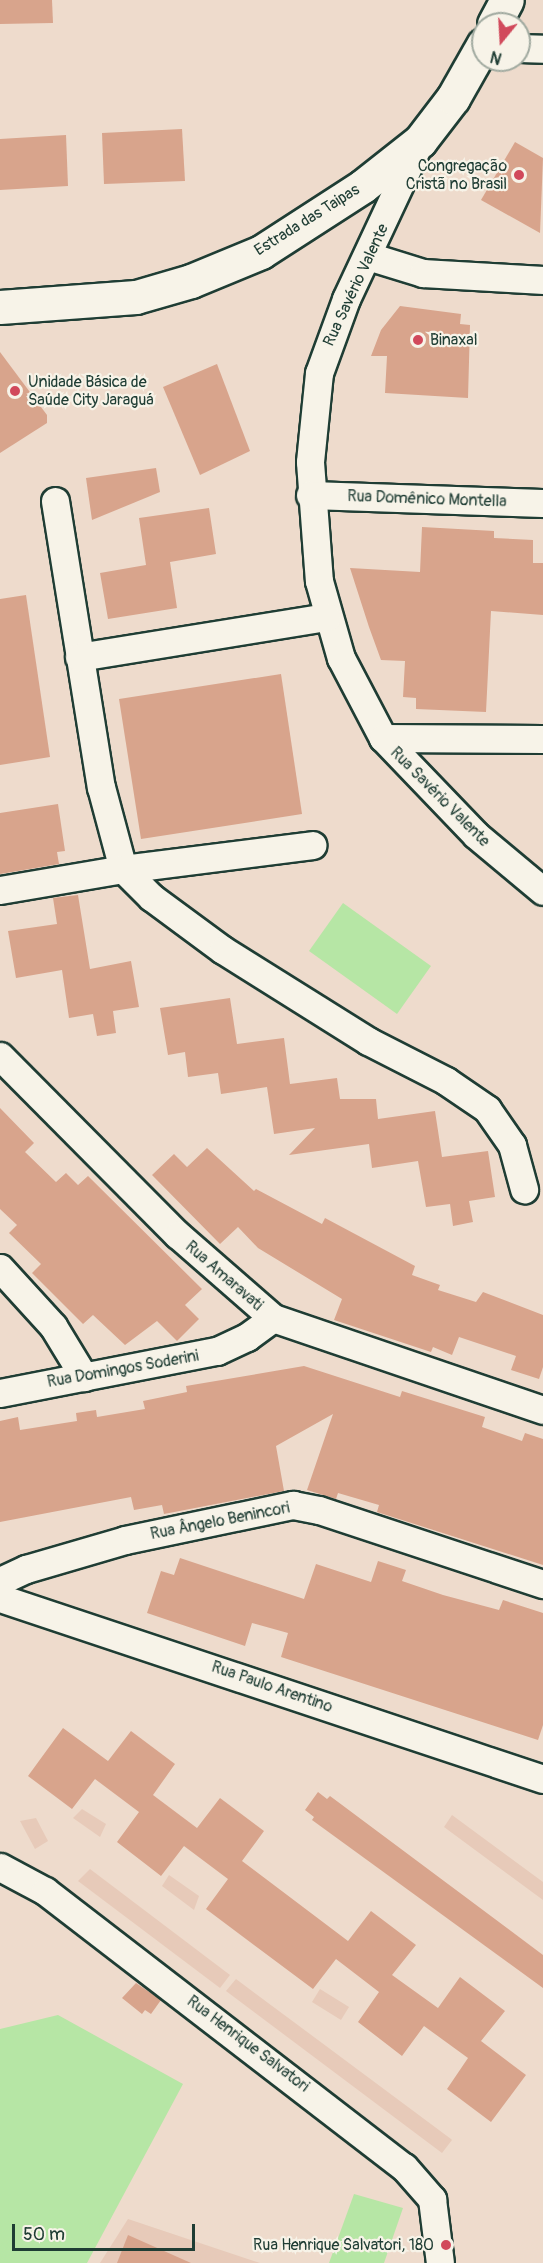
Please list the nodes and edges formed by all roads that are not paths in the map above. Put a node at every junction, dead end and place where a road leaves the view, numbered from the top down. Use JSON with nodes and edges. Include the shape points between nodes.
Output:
{"nodes":[{"id":1,"x":471,"y":66,"type":"edge"},
{"id":2,"x":420,"y":141,"type":"junction"},
{"id":3,"x":368,"y":256,"type":"junction"},
{"id":4,"x":543,"y":279,"type":"edge"},
{"id":5,"x":0,"y":308,"type":"edge"},
{"id":6,"x":310,"y":495,"type":"junction"},
{"id":7,"x":55,"y":501,"type":"dead end"},
{"id":8,"x":543,"y":503,"type":"edge"},
{"id":9,"x":327,"y":617,"type":"junction"},
{"id":10,"x":79,"y":657,"type":"junction"},
{"id":11,"x":383,"y":738,"type":"junction"},
{"id":12,"x":543,"y":739,"type":"edge"},
{"id":13,"x":312,"y":845,"type":"dead end"},
{"id":14,"x":123,"y":869,"type":"junction"},
{"id":15,"x":0,"y":890,"type":"edge"},
{"id":16,"x":543,"y":891,"type":"edge"},
{"id":17,"x":0,"y":1056,"type":"edge"},
{"id":18,"x":524,"y":1189,"type":"dead end"},
{"id":19,"x":0,"y":1268,"type":"edge"},
{"id":20,"x":273,"y":1317,"type":"junction"},
{"id":21,"x":84,"y":1377,"type":"junction"},
{"id":22,"x":0,"y":1393,"type":"edge"},
{"id":23,"x":543,"y":1410,"type":"edge"},
{"id":24,"x":0,"y":1581,"type":"edge"},
{"id":25,"x":543,"y":1584,"type":"edge"},
{"id":26,"x":0,"y":1598,"type":"edge"},
{"id":27,"x":543,"y":1779,"type":"edge"},
{"id":28,"x":0,"y":1867,"type":"edge"},
{"id":29,"x":440,"y":2263,"type":"edge"}],
"edges":[{"from":1,"to":2,"type":"main road","name":"Estrada das Taipas"},
{"from":2,"to":3,"type":"street","name":"Rua Savério Valente"},
{"from":2,"to":5,"type":"main road","name":"Estrada das Taipas","via":[[310,222],[261,252],[191,281],[136,297]]},
{"from":3,"to":4,"type":"street","via":[[423,273]]},
{"from":3,"to":6,"type":"street","name":"Rua Savério Valente","via":[[346,299],[319,373],[312,416]]},
{"from":6,"to":8,"type":"street","name":"Rua Domênico Montella"},
{"from":6,"to":9,"type":"street","name":"Rua Savério Valente","via":[[313,539]]},
{"from":7,"to":10,"type":"street"},
{"from":9,"to":10,"type":"street"},
{"from":9,"to":11,"type":"street","name":"Rua Savério Valente","via":[[340,658]]},
{"from":10,"to":14,"type":"street","via":[[101,787]]},
{"from":11,"to":12,"type":"street"},
{"from":11,"to":16,"type":"street","name":"Rua Savério Valente","via":[[476,835]]},
{"from":13,"to":14,"type":"street"},
{"from":14,"to":15,"type":"street"},
{"from":14,"to":18,"type":"street","via":[[151,897],[223,950],[487,1109],[512,1145]]},
{"from":17,"to":20,"type":"street","name":"Rua Amaravati","via":[[178,1235]]},
{"from":19,"to":21,"type":"street","via":[[53,1326]]},
{"from":20,"to":21,"type":"street","name":"Rua Domingos Soderini","via":[[247,1337],[217,1351]]},
{"from":20,"to":23,"type":"street","name":"Rua Amaravati"},
{"from":21,"to":22,"type":"street","name":"Rua Domingos Soderini"},
{"from":24,"to":25,"type":"street","name":"Rua Ângelo Benincori","via":[[26,1569],[125,1540],[292,1505],[319,1510]]},
{"from":26,"to":27,"type":"street","name":"Rua Paulo Arentino"},
{"from":28,"to":29,"type":"street","name":"Rua Henrique Salvatori","via":[[45,1891],[404,2167],[432,2199]]}]}
